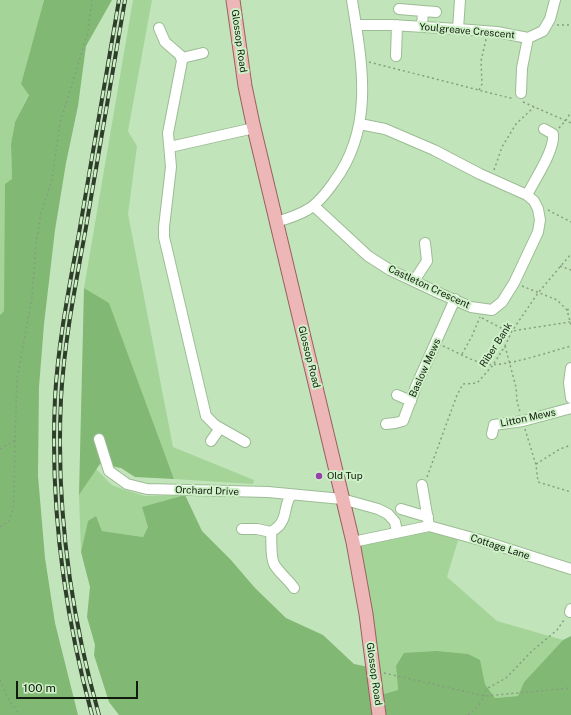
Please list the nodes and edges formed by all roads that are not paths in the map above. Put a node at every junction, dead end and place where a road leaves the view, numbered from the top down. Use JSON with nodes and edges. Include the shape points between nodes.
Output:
{"nodes":[{"id":1,"x":233,"y":0,"type":"edge"},
{"id":2,"x":352,"y":0,"type":"edge"},
{"id":3,"x":460,"y":0,"type":"edge"},
{"id":4,"x":555,"y":0,"type":"edge"},
{"id":5,"x":398,"y":9,"type":"dead end"},
{"id":6,"x":423,"y":11,"type":"junction"},
{"id":7,"x":436,"y":12,"type":"dead end"},
{"id":8,"x":356,"y":25,"type":"junction"},
{"id":9,"x":397,"y":25,"type":"junction"},
{"id":10,"x":422,"y":27,"type":"junction"},
{"id":11,"x":159,"y":28,"type":"dead end"},
{"id":12,"x":458,"y":29,"type":"junction"},
{"id":13,"x":528,"y":38,"type":"junction"},
{"id":14,"x":202,"y":53,"type":"dead end"},
{"id":15,"x":396,"y":56,"type":"dead end"},
{"id":16,"x":182,"y":58,"type":"junction"},
{"id":17,"x":520,"y":93,"type":"dead end"},
{"id":18,"x":360,"y":124,"type":"junction"},
{"id":19,"x":254,"y":128,"type":"junction"},
{"id":20,"x":544,"y":129,"type":"dead end"},
{"id":21,"x":170,"y":147,"type":"junction"},
{"id":22,"x":527,"y":195,"type":"junction"},
{"id":23,"x":314,"y":206,"type":"junction"},
{"id":24,"x":276,"y":222,"type":"junction"},
{"id":25,"x":425,"y":243,"type":"dead end"},
{"id":26,"x":414,"y":281,"type":"junction"},
{"id":27,"x":455,"y":299,"type":"junction"},
{"id":28,"x":571,"y":368,"type":"edge"},
{"id":29,"x":397,"y":395,"type":"dead end"},
{"id":30,"x":571,"y":398,"type":"edge"},
{"id":31,"x":411,"y":401,"type":"junction"},
{"id":32,"x":571,"y":408,"type":"edge"},
{"id":33,"x":386,"y":424,"type":"dead end"},
{"id":34,"x":220,"y":428,"type":"junction"},
{"id":35,"x":492,"y":434,"type":"dead end"},
{"id":36,"x":99,"y":440,"type":"dead end"},
{"id":37,"x":211,"y":441,"type":"dead end"},
{"id":38,"x":245,"y":442,"type":"dead end"},
{"id":39,"x":422,"y":485,"type":"road end"},
{"id":40,"x":291,"y":495,"type":"junction"},
{"id":41,"x":342,"y":499,"type":"junction"},
{"id":42,"x":401,"y":509,"type":"dead end"},
{"id":43,"x":428,"y":521,"type":"junction"},
{"id":44,"x":242,"y":529,"type":"dead end"},
{"id":45,"x":271,"y":532,"type":"junction"},
{"id":46,"x":397,"y":532,"type":"junction"},
{"id":47,"x":353,"y":542,"type":"junction"},
{"id":48,"x":571,"y":569,"type":"edge"},
{"id":49,"x":294,"y":588,"type":"dead end"},
{"id":50,"x":379,"y":715,"type":"edge"}],
"edges":[{"from":1,"to":19,"type":"main road","name":"Glossop Road","via":[[245,86]]},
{"from":2,"to":8,"type":"street"},
{"from":3,"to":12,"type":"street"},
{"from":4,"to":13,"type":"street","name":"Youlgreave Crescent","via":[[550,19],[543,31]]},
{"from":5,"to":6,"type":"street"},
{"from":6,"to":7,"type":"street"},
{"from":6,"to":10,"type":"street"},
{"from":8,"to":9,"type":"street","name":"Youlgreave Crescent"},
{"from":8,"to":18,"type":"street","via":[[363,90]]},
{"from":9,"to":10,"type":"street","name":"Youlgreave Crescent"},
{"from":9,"to":15,"type":"street"},
{"from":10,"to":12,"type":"street","name":"Youlgreave Crescent"},
{"from":11,"to":16,"type":"street","via":[[165,42]]},
{"from":12,"to":13,"type":"street","name":"Youlgreave Crescent"},
{"from":13,"to":17,"type":"street"},
{"from":14,"to":16,"type":"street"},
{"from":16,"to":21,"type":"street","via":[[169,123]]},
{"from":18,"to":22,"type":"street","via":[[385,129],[409,139]]},
{"from":18,"to":23,"type":"street","via":[[350,155],[339,175]]},
{"from":19,"to":21,"type":"street"},
{"from":19,"to":24,"type":"main road","name":"Glossop Road"},
{"from":20,"to":22,"type":"street","via":[[553,134],[554,140],[551,151]]},
{"from":21,"to":34,"type":"street","via":[[171,167],[164,237],[206,416]]},
{"from":22,"to":27,"type":"street","name":"Castleton Crescent","via":[[538,209],[538,232],[502,302],[492,310],[480,313]]},
{"from":23,"to":24,"type":"street"},
{"from":23,"to":26,"type":"street","name":"Castleton Crescent","via":[[368,256]]},
{"from":24,"to":41,"type":"main road","name":"Glossop Road"},
{"from":25,"to":26,"type":"street","via":[[427,261]]},
{"from":26,"to":27,"type":"street","name":"Castleton Crescent"},
{"from":27,"to":31,"type":"street","name":"Baslow Mews"},
{"from":28,"to":30,"type":"street"},
{"from":29,"to":31,"type":"street"},
{"from":31,"to":33,"type":"street","name":"Baslow Mews","via":[[403,421]]},
{"from":32,"to":35,"type":"street","name":"Litton Mews","via":[[523,421],[494,425]]},
{"from":34,"to":37,"type":"street"},
{"from":34,"to":38,"type":"street"},
{"from":36,"to":40,"type":"street","name":"Orchard Drive","via":[[109,471],[127,484],[147,489],[268,492]]},
{"from":39,"to":43,"type":"street"},
{"from":40,"to":41,"type":"street","name":"Orchard Drive"},
{"from":40,"to":45,"type":"street","via":[[286,501],[285,516],[281,524]]},
{"from":41,"to":46,"type":"street","via":[[378,508],[388,514]]},
{"from":41,"to":47,"type":"main road","name":"Glossop Road"},
{"from":42,"to":43,"type":"street","name":"Cottage Lane"},
{"from":43,"to":46,"type":"street","name":"Cottage Lane"},
{"from":43,"to":48,"type":"street","name":"Cottage Lane"},
{"from":44,"to":45,"type":"street"},
{"from":45,"to":49,"type":"street","via":[[274,563]]},
{"from":46,"to":47,"type":"street","name":"Cottage Lane"},
{"from":47,"to":50,"type":"main road","name":"Glossop Road","via":[[366,614]]}]}
